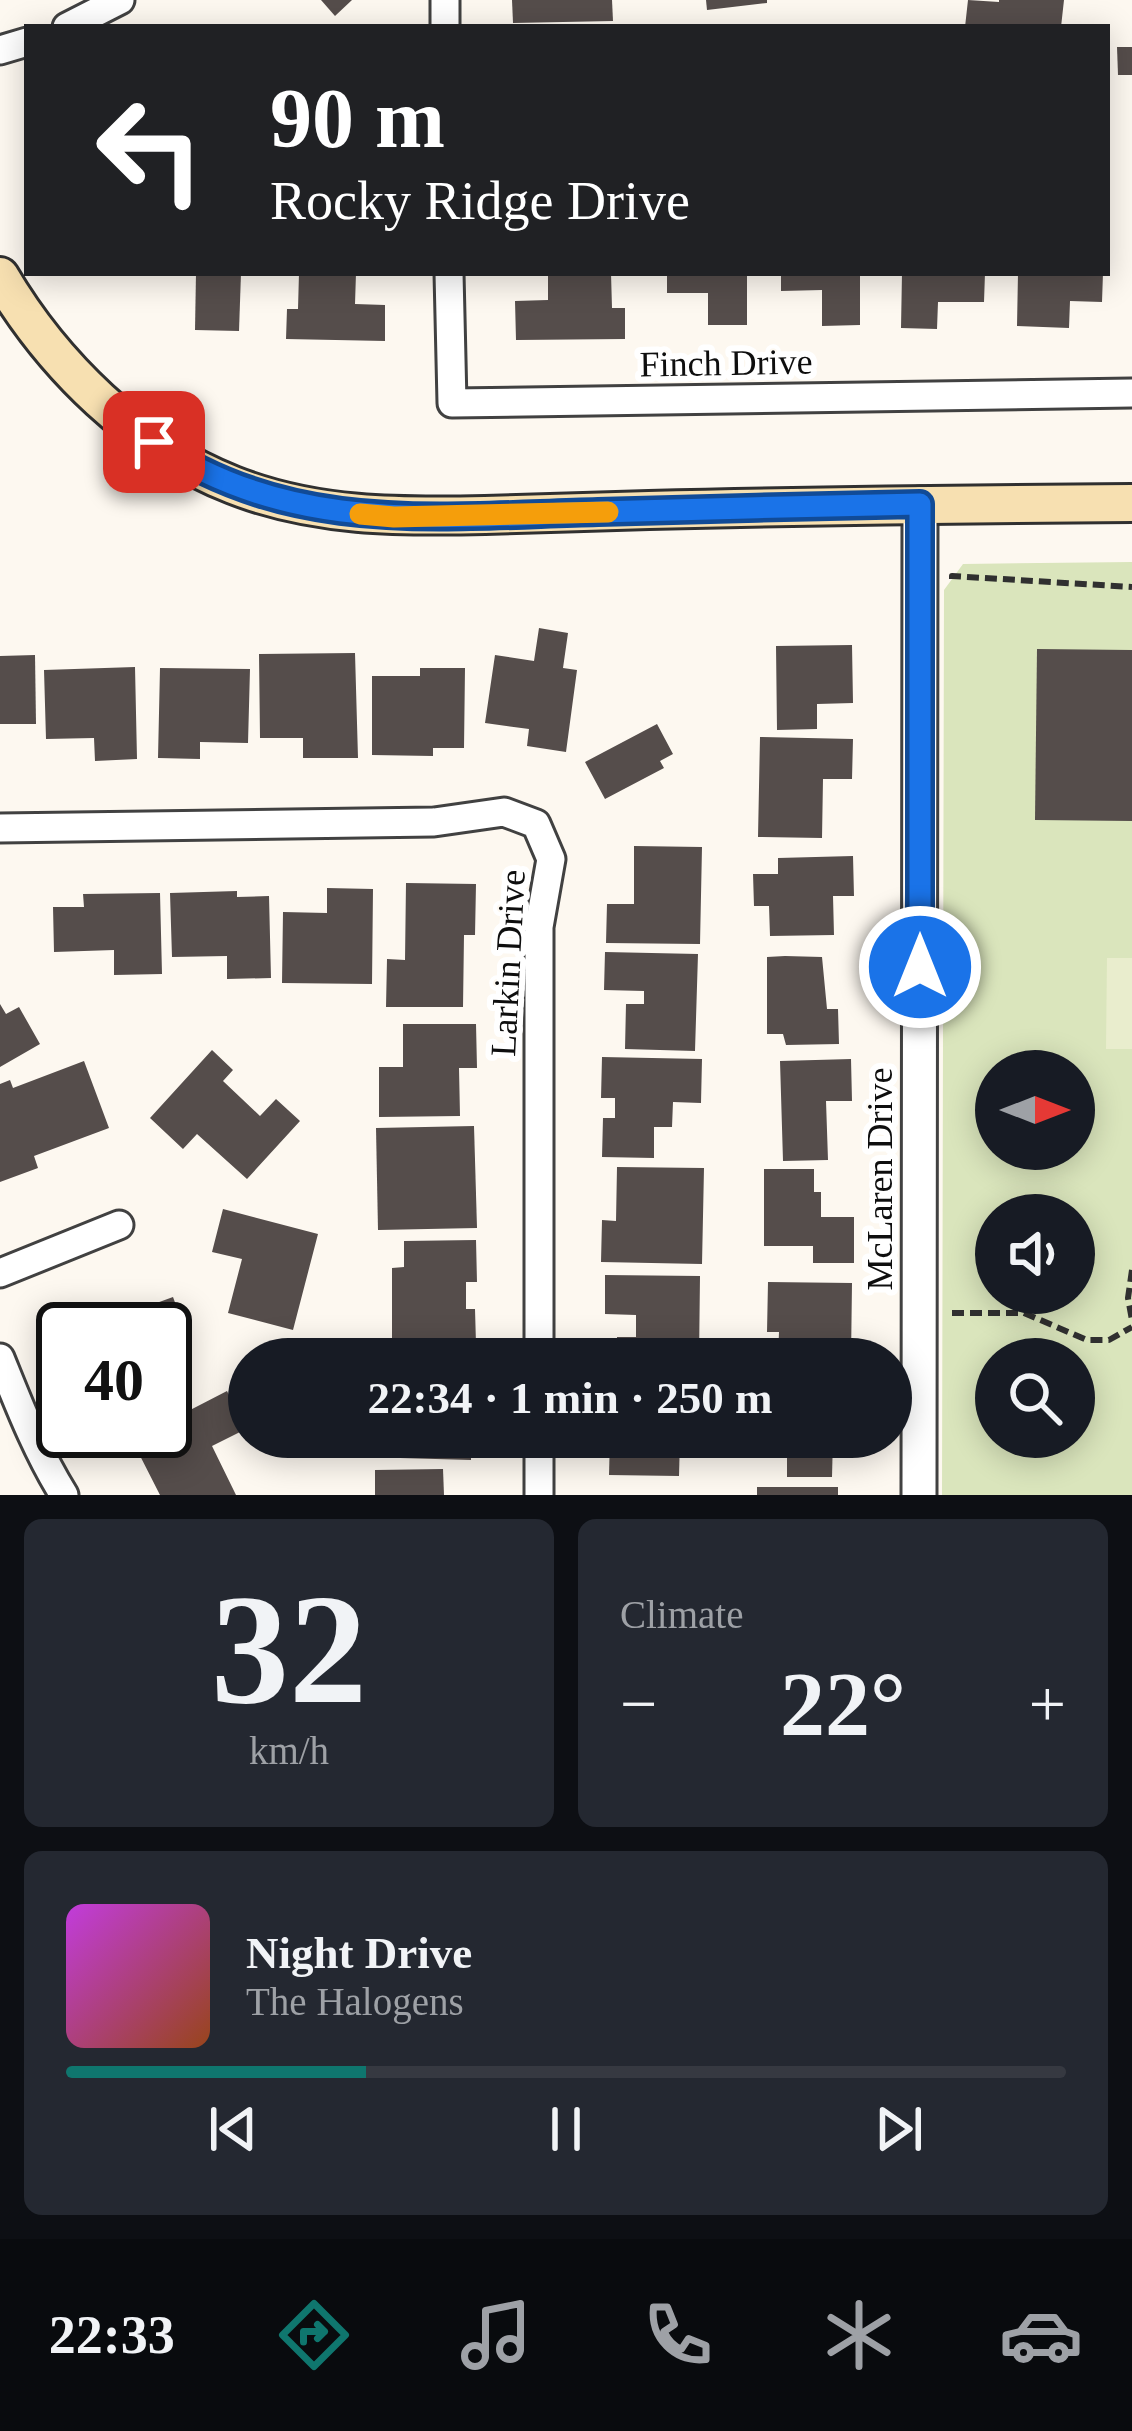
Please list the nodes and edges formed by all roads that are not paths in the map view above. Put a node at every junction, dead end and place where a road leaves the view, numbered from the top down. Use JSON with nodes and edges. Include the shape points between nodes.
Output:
{"nodes":[{"id":1,"x":120,"y":0,"type":"edge"},
{"id":2,"x":73,"y":24,"type":"edge"},
{"id":3,"x":0,"y":276,"type":"edge"},
{"id":4,"x":449,"y":276,"type":"edge"},
{"id":5,"x":1132,"y":393,"type":"edge"},
{"id":6,"x":1132,"y":503,"type":"edge"},
{"id":7,"x":920,"y":504,"type":"junction"},
{"id":8,"x":0,"y":828,"type":"edge"},
{"id":9,"x":119,"y":1225,"type":"dead end"},
{"id":10,"x":0,"y":1273,"type":"edge"},
{"id":11,"x":539,"y":1338,"type":"edge"},
{"id":12,"x":0,"y":1358,"type":"edge"},
{"id":13,"x":539,"y":1458,"type":"edge"},
{"id":14,"x":64,"y":1495,"type":"edge"},
{"id":15,"x":539,"y":1495,"type":"edge"},
{"id":16,"x":919,"y":1495,"type":"edge"}],
"edges":[{"from":1,"to":2,"type":"street"},
{"from":3,"to":7,"type":"main road","via":[[79,380],[131,427],[176,458],[286,503],[394,517]]},
{"from":4,"to":5,"type":"street","name":"Finch Drive","via":[[452,403]]},
{"from":6,"to":7,"type":"main road"},
{"from":7,"to":16,"type":"street","name":"McLaren Drive"},
{"from":8,"to":11,"type":"street","name":"Larkin Drive","via":[[434,822],[504,812],[536,824],[551,859],[539,927]]},
{"from":9,"to":10,"type":"street"},
{"from":12,"to":14,"type":"street"},
{"from":13,"to":15,"type":"street"}]}
